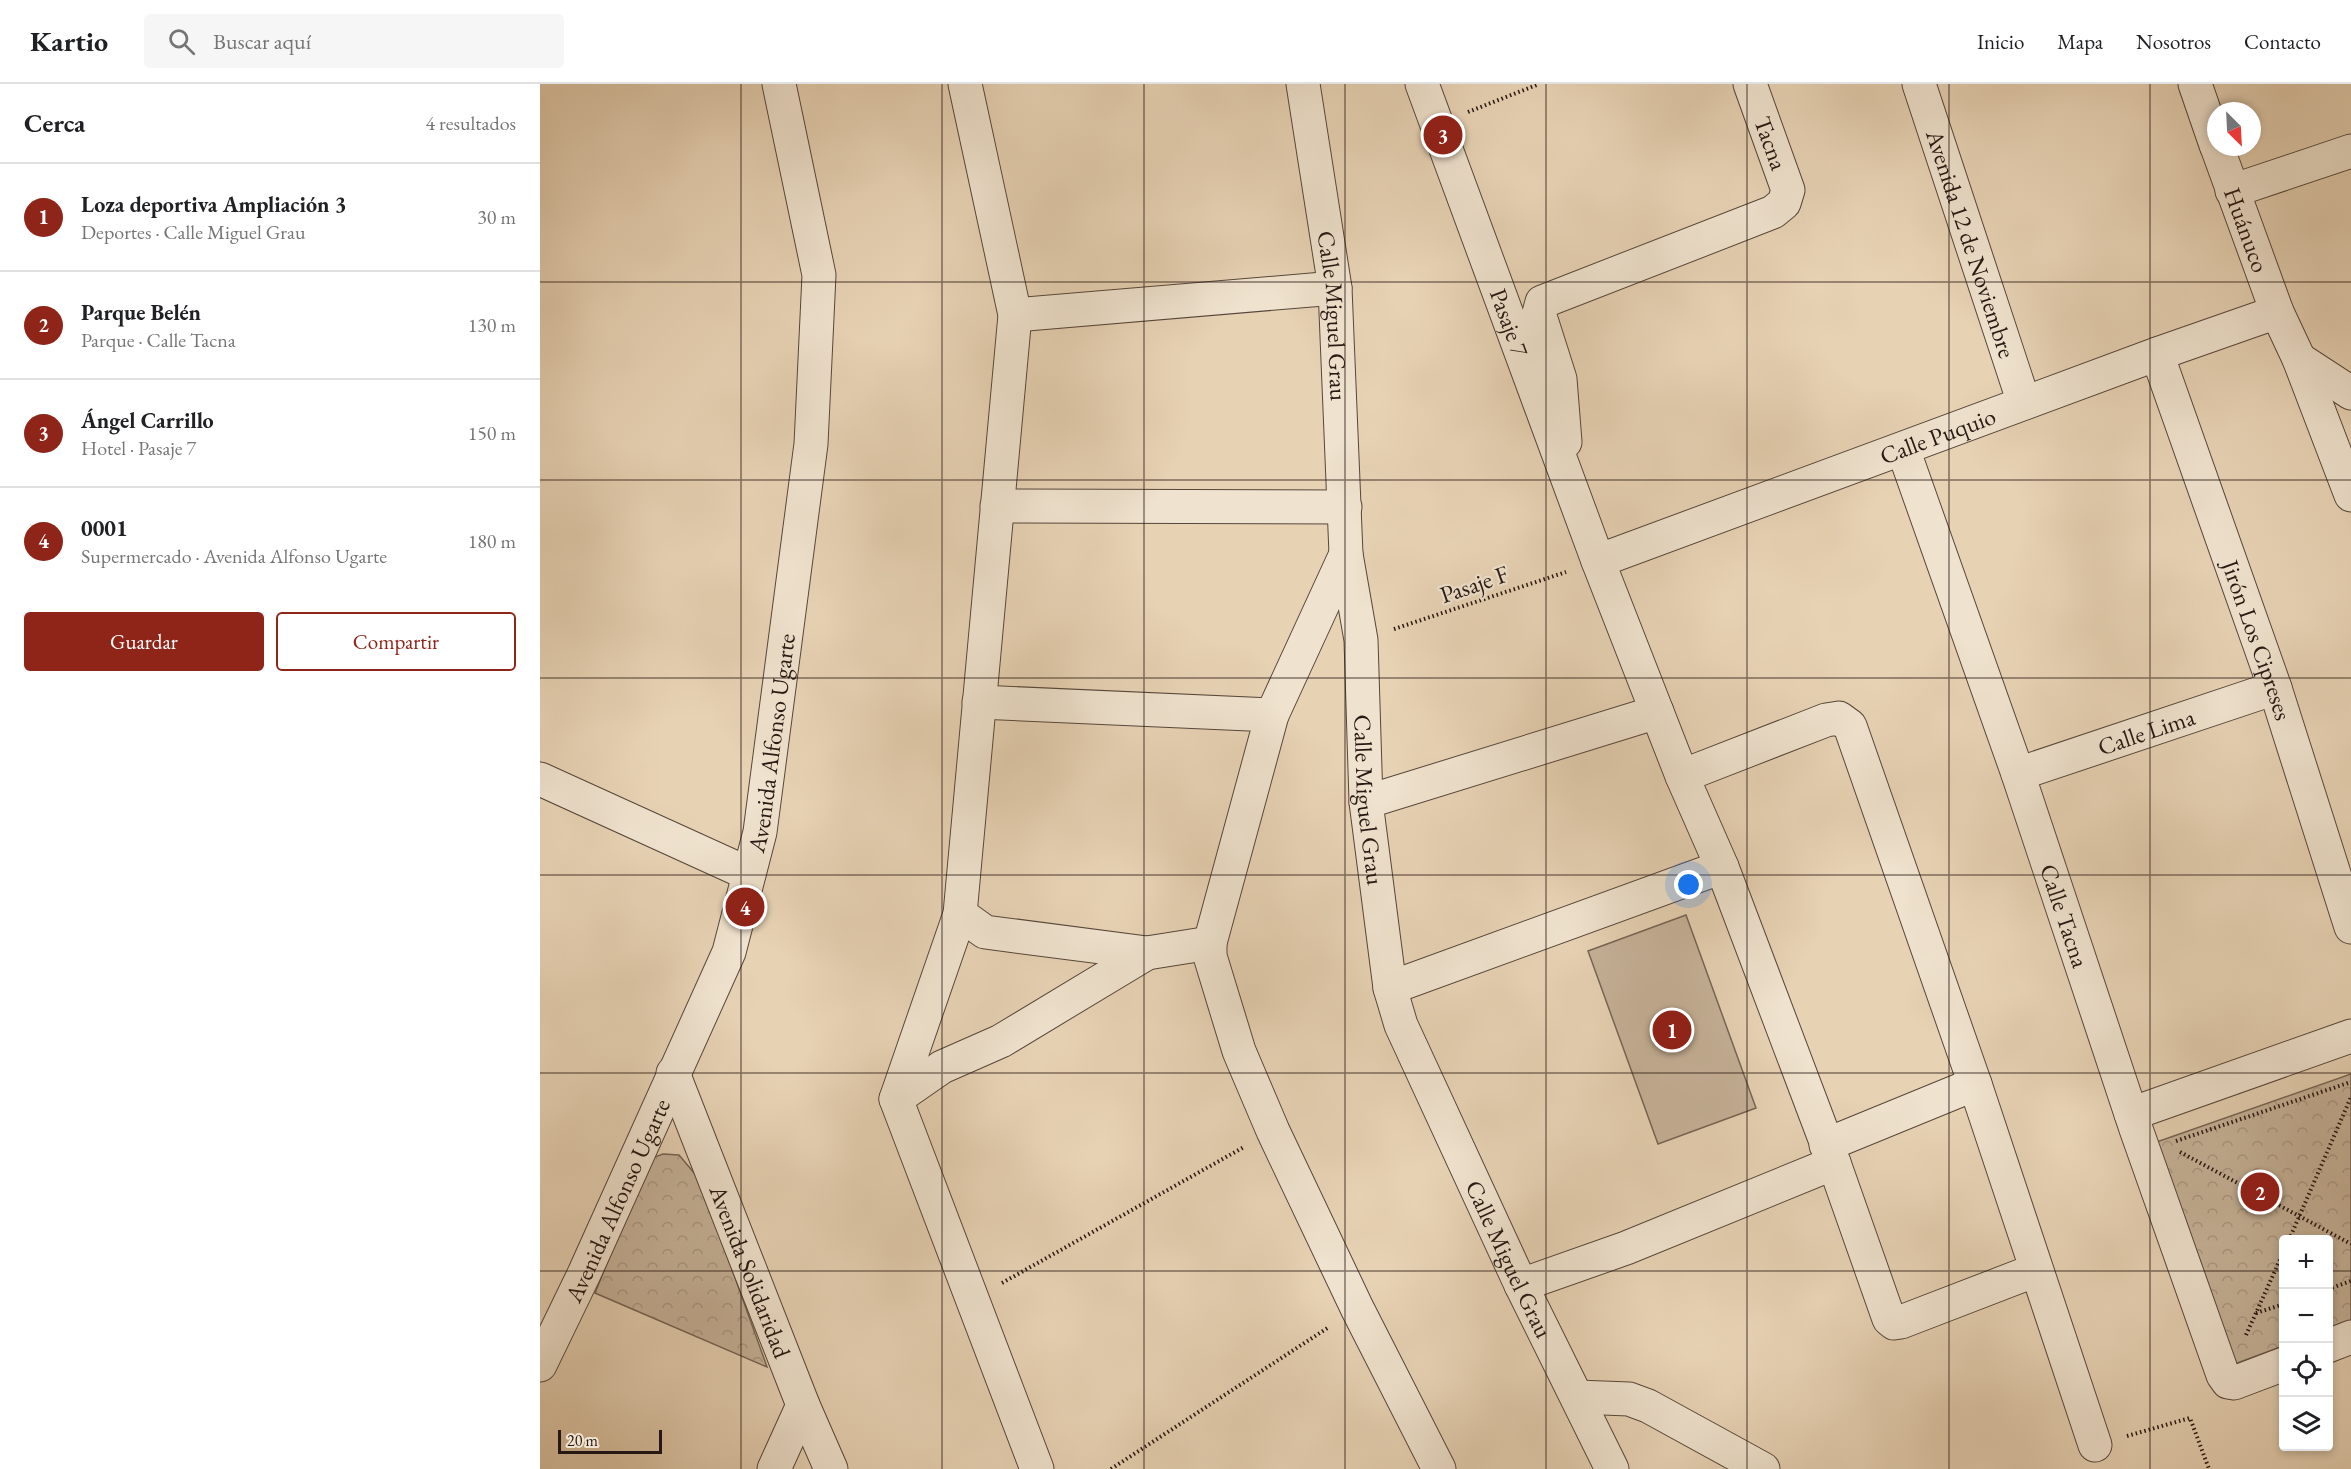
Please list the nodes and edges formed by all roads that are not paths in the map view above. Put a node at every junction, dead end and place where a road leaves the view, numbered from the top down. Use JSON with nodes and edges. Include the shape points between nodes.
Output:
{"nodes":[{"id":1,"x":779,"y":84,"type":"edge"},
{"id":2,"x":965,"y":84,"type":"edge"},
{"id":3,"x":1303,"y":84,"type":"edge"},
{"id":4,"x":1422,"y":84,"type":"edge"},
{"id":5,"x":1750,"y":84,"type":"edge"},
{"id":6,"x":1919,"y":84,"type":"edge"},
{"id":7,"x":2195,"y":84,"type":"edge"},
{"id":8,"x":2207,"y":119,"type":"edge"},
{"id":9,"x":2351,"y":151,"type":"edge"},
{"id":10,"x":2220,"y":156,"type":"edge"},
{"id":11,"x":2232,"y":191,"type":"junction"},
{"id":12,"x":1335,"y":288,"type":"junction"},
{"id":13,"x":2277,"y":312,"type":"junction"},
{"id":14,"x":1015,"y":315,"type":"junction"},
{"id":15,"x":2157,"y":354,"type":"junction"},
{"id":16,"x":2299,"y":359,"type":"junction"},
{"id":17,"x":2351,"y":393,"type":"edge"},
{"id":18,"x":2024,"y":403,"type":"junction"},
{"id":19,"x":1903,"y":449,"type":"junction"},
{"id":20,"x":1566,"y":473,"type":"junction"},
{"id":21,"x":2351,"y":495,"type":"edge"},
{"id":22,"x":998,"y":506,"type":"junction"},
{"id":23,"x":1345,"y":507,"type":"junction"},
{"id":24,"x":1346,"y":554,"type":"junction"},
{"id":25,"x":1598,"y":561,"type":"junction"},
{"id":26,"x":2275,"y":688,"type":"junction"},
{"id":27,"x":979,"y":702,"type":"junction"},
{"id":28,"x":1657,"y":712,"type":"junction"},
{"id":29,"x":1272,"y":715,"type":"junction"},
{"id":30,"x":2018,"y":774,"type":"junction"},
{"id":31,"x":1682,"y":776,"type":"junction"},
{"id":32,"x":540,"y":779,"type":"edge"},
{"id":33,"x":1366,"y":802,"type":"junction"},
{"id":34,"x":1722,"y":867,"type":"junction"},
{"id":35,"x":749,"y":874,"type":"junction"},
{"id":36,"x":960,"y":914,"type":"junction"},
{"id":37,"x":2351,"y":927,"type":"edge"},
{"id":38,"x":1210,"y":943,"type":"junction"},
{"id":39,"x":1147,"y":953,"type":"junction"},
{"id":40,"x":1390,"y":988,"type":"junction"},
{"id":41,"x":2351,"y":1036,"type":"edge"},
{"id":42,"x":673,"y":1073,"type":"junction"},
{"id":43,"x":1975,"y":1084,"type":"junction"},
{"id":44,"x":896,"y":1099,"type":"junction"},
{"id":45,"x":2134,"y":1121,"type":"junction"},
{"id":46,"x":1830,"y":1154,"type":"junction"},
{"id":47,"x":2036,"y":1270,"type":"junction"},
{"id":48,"x":1521,"y":1285,"type":"junction"},
{"id":49,"x":2351,"y":1337,"type":"edge"},
{"id":50,"x":2333,"y":1344,"type":"edge"},
{"id":51,"x":540,"y":1365,"type":"edge"},
{"id":52,"x":2279,"y":1366,"type":"edge"},
{"id":53,"x":1577,"y":1397,"type":"junction"},
{"id":54,"x":803,"y":1404,"type":"junction"},
{"id":55,"x":2095,"y":1445,"type":"road end"},
{"id":56,"x":774,"y":1469,"type":"edge"},
{"id":57,"x":831,"y":1469,"type":"edge"},
{"id":58,"x":1037,"y":1469,"type":"edge"},
{"id":59,"x":1439,"y":1469,"type":"edge"},
{"id":60,"x":1612,"y":1469,"type":"edge"},
{"id":61,"x":1763,"y":1469,"type":"edge"}],
"edges":[{"from":1,"to":35,"type":"street","name":"Avenida Alfonso Ugarte","via":[[819,274],[811,444],[760,832]]},
{"from":2,"to":14,"type":"street"},
{"from":3,"to":12,"type":"street","name":"Calle Miguel Grau"},
{"from":4,"to":20,"type":"street","name":"Pasaje 7"},
{"from":5,"to":20,"type":"street","name":"Tacna","via":[[1788,190],[1784,203],[1773,212],[1542,302],[1539,313],[1562,386]]},
{"from":6,"to":18,"type":"street","name":"Avenida 12 de Noviembre"},
{"from":7,"to":8,"type":"street","name":"Huánuco"},
{"from":9,"to":11,"type":"street"},
{"from":10,"to":11,"type":"street","name":"Huánuco"},
{"from":11,"to":13,"type":"street","name":"Huánuco"},
{"from":12,"to":14,"type":"street"},
{"from":12,"to":23,"type":"street","name":"Calle Miguel Grau"},
{"from":13,"to":15,"type":"street","name":"Calle Puquio"},
{"from":13,"to":16,"type":"street","name":"Huánuco"},
{"from":14,"to":22,"type":"street"},
{"from":15,"to":18,"type":"street","name":"Calle Puquio"},
{"from":15,"to":26,"type":"street","name":"Jirón Los Cipreses"},
{"from":16,"to":17,"type":"street"},
{"from":16,"to":21,"type":"street","name":"Huánuco"},
{"from":18,"to":19,"type":"street","name":"Calle Puquio"},
{"from":19,"to":25,"type":"street","name":"Calle Puquio"},
{"from":19,"to":30,"type":"street","name":"Calle Tacna"},
{"from":20,"to":25,"type":"street","name":"Pasaje 7"},
{"from":22,"to":23,"type":"street"},
{"from":22,"to":27,"type":"street"},
{"from":23,"to":24,"type":"street","name":"Calle Miguel Grau"},
{"from":24,"to":29,"type":"street"},
{"from":24,"to":33,"type":"street","name":"Calle Miguel Grau","via":[[1361,640]]},
{"from":25,"to":28,"type":"street","name":"Pasaje 7"},
{"from":26,"to":30,"type":"street","name":"Calle Lima"},
{"from":26,"to":37,"type":"street","name":"Jirón Los Cipreses"},
{"from":27,"to":29,"type":"street"},
{"from":27,"to":36,"type":"street"},
{"from":28,"to":31,"type":"street","name":"Pasaje 7"},
{"from":28,"to":33,"type":"street"},
{"from":29,"to":38,"type":"street"},
{"from":30,"to":45,"type":"street","name":"Calle Tacna"},
{"from":31,"to":34,"type":"street","name":"Pasaje 7"},
{"from":31,"to":43,"type":"street","via":[[1826,720],[1839,718],[1850,726]]},
{"from":32,"to":35,"type":"street"},
{"from":33,"to":40,"type":"street","name":"Calle Miguel Grau"},
{"from":34,"to":40,"type":"street"},
{"from":34,"to":46,"type":"street","name":"Pasaje 7"},
{"from":35,"to":42,"type":"street","name":"Avenida Alfonso Ugarte","via":[[729,952]]},
{"from":36,"to":39,"type":"street","via":[[986,932]]},
{"from":36,"to":44,"type":"street"},
{"from":38,"to":39,"type":"street"},
{"from":38,"to":59,"type":"street","via":[[1210,956],[1239,1051],[1273,1131]]},
{"from":39,"to":44,"type":"street","via":[[1001,1041],[942,1067]]},
{"from":40,"to":48,"type":"street","name":"Calle Miguel Grau","via":[[1401,1025]]},
{"from":41,"to":45,"type":"street"},
{"from":42,"to":51,"type":"street","name":"Avenida Alfonso Ugarte"},
{"from":42,"to":54,"type":"street","name":"Avenida Solidaridad"},
{"from":43,"to":46,"type":"street"},
{"from":43,"to":47,"type":"street"},
{"from":44,"to":58,"type":"street"},
{"from":45,"to":52,"type":"street","name":"Calle Tacna","via":[[2228,1382]]},
{"from":46,"to":47,"type":"street","name":"Pasaje 7","via":[[1889,1319],[1894,1323]]},
{"from":46,"to":48,"type":"street","via":[[1626,1248]]},
{"from":47,"to":55,"type":"street"},
{"from":48,"to":53,"type":"street","name":"Calle Miguel Grau"},
{"from":49,"to":50,"type":"street"},
{"from":53,"to":60,"type":"street","name":"Calle Miguel Grau"},
{"from":53,"to":61,"type":"street","via":[[1619,1398],[1648,1406]]},
{"from":54,"to":56,"type":"street"},
{"from":54,"to":57,"type":"street","name":"Avenida Solidaridad"}]}
